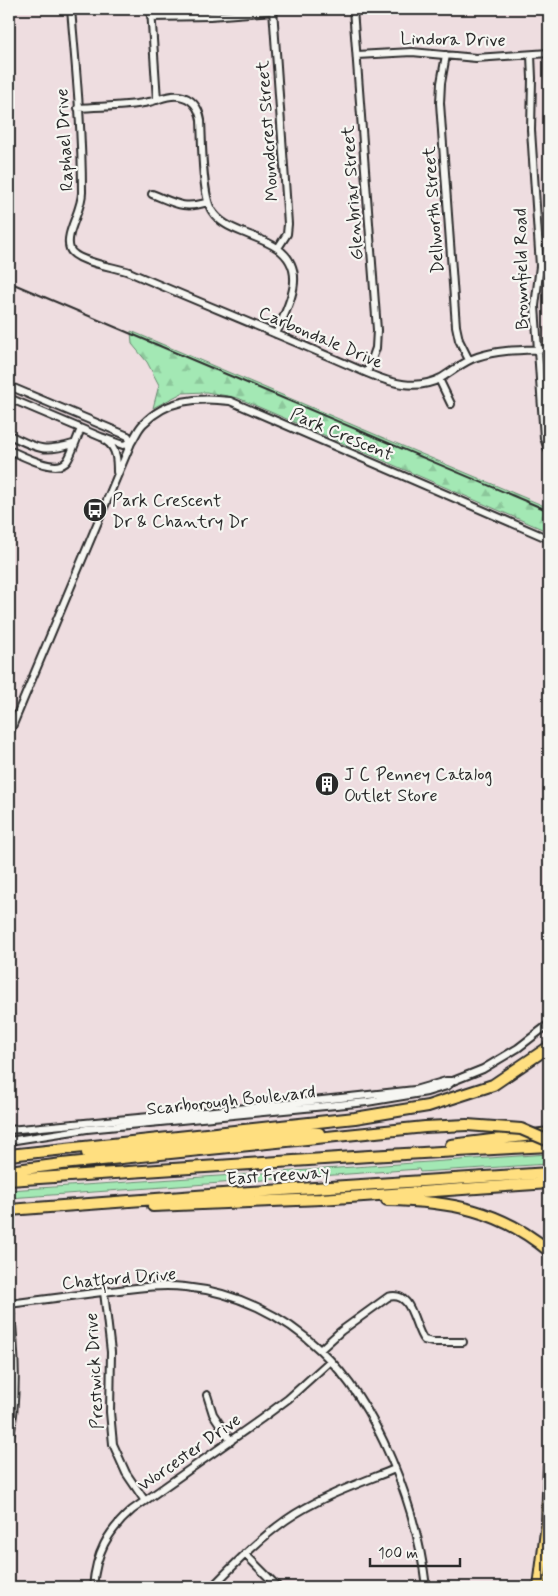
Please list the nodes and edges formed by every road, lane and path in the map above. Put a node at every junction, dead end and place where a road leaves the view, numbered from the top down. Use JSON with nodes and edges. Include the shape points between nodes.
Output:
{"nodes":[{"id":1,"x":71,"y":9,"type":"edge"},
{"id":2,"x":151,"y":9,"type":"edge"},
{"id":3,"x":353,"y":9,"type":"edge"},
{"id":4,"x":273,"y":10,"type":"edge"},
{"id":5,"x":151,"y":17,"type":"junction"},
{"id":6,"x":549,"y":53,"type":"edge"},
{"id":7,"x":357,"y":55,"type":"junction"},
{"id":8,"x":446,"y":55,"type":"junction"},
{"id":9,"x":531,"y":55,"type":"junction"},
{"id":10,"x":157,"y":100,"type":"junction"},
{"id":11,"x":78,"y":108,"type":"junction"},
{"id":12,"x":152,"y":194,"type":"dead end"},
{"id":13,"x":208,"y":202,"type":"junction"},
{"id":14,"x":278,"y":248,"type":"junction"},
{"id":15,"x":86,"y":260,"type":"joint"},
{"id":16,"x":276,"y":334,"type":"junction"},
{"id":17,"x":538,"y":349,"type":"junction"},
{"id":18,"x":549,"y":349,"type":"edge"},
{"id":19,"x":469,"y":360,"type":"junction"},
{"id":20,"x":367,"y":373,"type":"junction"},
{"id":21,"x":439,"y":379,"type":"junction"},
{"id":22,"x":9,"y":386,"type":"edge"},
{"id":23,"x":9,"y":398,"type":"edge"},
{"id":24,"x":452,"y":404,"type":"dead end"},
{"id":25,"x":81,"y":428,"type":"junction"},
{"id":26,"x":9,"y":435,"type":"edge"},
{"id":27,"x":101,"y":437,"type":"junction"},
{"id":28,"x":131,"y":443,"type":"junction"},
{"id":29,"x":73,"y":444,"type":"junction"},
{"id":30,"x":9,"y":450,"type":"edge"},
{"id":31,"x":549,"y":452,"type":"edge"},
{"id":32,"x":117,"y":476,"type":"junction"},
{"id":33,"x":549,"y":539,"type":"edge"},
{"id":34,"x":9,"y":734,"type":"edge"},
{"id":35,"x":549,"y":1024,"type":"edge"},
{"id":36,"x":549,"y":1047,"type":"edge"},
{"id":37,"x":454,"y":1081,"type":"junction"},
{"id":38,"x":9,"y":1130,"type":"edge"},
{"id":39,"x":549,"y":1133,"type":"edge"},
{"id":40,"x":345,"y":1135,"type":"junction"},
{"id":41,"x":9,"y":1141,"type":"edge"},
{"id":42,"x":549,"y":1141,"type":"edge"},
{"id":43,"x":549,"y":1146,"type":"edge"},
{"id":44,"x":9,"y":1156,"type":"edge"},
{"id":45,"x":369,"y":1156,"type":"junction"},
{"id":46,"x":9,"y":1170,"type":"edge"},
{"id":47,"x":549,"y":1173,"type":"edge"},
{"id":48,"x":9,"y":1180,"type":"edge"},
{"id":49,"x":549,"y":1183,"type":"edge"},
{"id":50,"x":321,"y":1199,"type":"junction"},
{"id":51,"x":9,"y":1210,"type":"edge"},
{"id":52,"x":549,"y":1251,"type":"edge"},
{"id":53,"x":104,"y":1292,"type":"junction"},
{"id":54,"x":9,"y":1304,"type":"edge"},
{"id":55,"x":463,"y":1342,"type":"dead end"},
{"id":56,"x":320,"y":1350,"type":"junction"},
{"id":57,"x":330,"y":1361,"type":"junction"},
{"id":58,"x":206,"y":1395,"type":"dead end"},
{"id":59,"x":231,"y":1440,"type":"junction"},
{"id":60,"x":9,"y":1442,"type":"edge"},
{"id":61,"x":549,"y":1465,"type":"edge"},
{"id":62,"x":395,"y":1469,"type":"junction"},
{"id":63,"x":145,"y":1501,"type":"junction"},
{"id":64,"x":245,"y":1554,"type":"junction"},
{"id":65,"x":93,"y":1587,"type":"edge"},
{"id":66,"x":212,"y":1587,"type":"edge"},
{"id":67,"x":278,"y":1587,"type":"edge"},
{"id":68,"x":426,"y":1587,"type":"edge"},
{"id":69,"x":539,"y":1587,"type":"edge"}],
"edges":[{"from":1,"to":11,"type":"street","name":"Raphael Drive"},
{"from":2,"to":5,"type":"street"},
{"from":3,"to":7,"type":"street","name":"Glenbriar Street"},
{"from":4,"to":5,"type":"street"},
{"from":4,"to":14,"type":"street","name":"Moundcrest Street","via":[[288,224],[287,234]]},
{"from":5,"to":10,"type":"street"},
{"from":6,"to":9,"type":"street","name":"Lindora Drive"},
{"from":7,"to":8,"type":"street","name":"Lindora Drive","via":[[412,52]]},
{"from":7,"to":20,"type":"street","name":"Glenbriar Street","via":[[376,330],[376,348]]},
{"from":8,"to":9,"type":"street","name":"Lindora Drive","via":[[476,58]]},
{"from":8,"to":19,"type":"street","name":"Dellworth Street","via":[[440,103],[456,326]]},
{"from":9,"to":17,"type":"street","name":"Brownfield Road","via":[[531,130],[540,266],[535,306]]},
{"from":10,"to":11,"type":"street"},
{"from":10,"to":13,"type":"street","via":[[179,96],[190,100],[198,109]]},
{"from":11,"to":15,"type":"street","name":"Raphael Drive","via":[[82,200],[69,242],[71,252]]},
{"from":12,"to":13,"type":"street","via":[[190,207]]},
{"from":13,"to":14,"type":"street","via":[[226,225]]},
{"from":14,"to":16,"type":"street","via":[[289,262],[295,280]]},
{"from":15,"to":16,"type":"street","name":"Carbondale Drive","via":[[122,270]]},
{"from":16,"to":20,"type":"street","name":"Carbondale Drive"},
{"from":17,"to":18,"type":"street","name":"Carbondale Drive"},
{"from":17,"to":19,"type":"street","name":"Carbondale Drive","via":[[496,352]]},
{"from":17,"to":31,"type":"street","name":"Brownfield Road","via":[[544,438]]},
{"from":19,"to":21,"type":"street","name":"Carbondale Drive"},
{"from":20,"to":21,"type":"street","name":"Carbondale Drive","via":[[404,385]]},
{"from":21,"to":24,"type":"street"},
{"from":22,"to":28,"type":"street","via":[[128,436]]},
{"from":23,"to":25,"type":"street"},
{"from":25,"to":27,"type":"street"},
{"from":25,"to":29,"type":"street"},
{"from":26,"to":29,"type":"street","via":[[43,449]]},
{"from":27,"to":28,"type":"street","via":[[123,445]]},
{"from":27,"to":32,"type":"street","via":[[114,450]]},
{"from":28,"to":32,"type":"street","name":"Park Crescent"},
{"from":28,"to":33,"type":"street","name":"Park Crescent","via":[[142,424],[174,403],[209,398],[230,402]]},
{"from":29,"to":30,"type":"street","via":[[67,461],[55,466]]},
{"from":32,"to":34,"type":"street","name":"Park Crescent"},
{"from":35,"to":37,"type":"street","name":"Scarborough Boulevard","via":[[488,1066]]},
{"from":36,"to":44,"type":"highway","via":[[493,1085],[428,1106],[355,1118]]},
{"from":37,"to":38,"type":"street","name":"Scarborough Boulevard","via":[[388,1094]]},
{"from":37,"to":41,"type":"street","name":"Scarborough Boulevard","via":[[427,1092],[367,1102],[87,1129]]},
{"from":39,"to":45,"type":"highway"},
{"from":40,"to":42,"type":"highway","bridge":true,"via":[[467,1125],[521,1129]]},
{"from":40,"to":44,"type":"highway","via":[[307,1132],[128,1150]]},
{"from":40,"to":46,"type":"highway"},
{"from":43,"to":45,"type":"highway","name":"East Freeway"},
{"from":45,"to":48,"type":"highway","name":"East Freeway"},
{"from":47,"to":51,"type":"highway","name":"East Freeway"},
{"from":49,"to":50,"type":"highway"},
{"from":50,"to":51,"type":"highway"},
{"from":50,"to":52,"type":"highway","via":[[397,1200],[461,1206],[506,1222]]},
{"from":53,"to":54,"type":"street","name":"Chatford Drive"},
{"from":53,"to":56,"type":"street","name":"Chatford Drive","via":[[164,1286],[222,1293],[291,1326]]},
{"from":53,"to":63,"type":"street","name":"Prestwick Drive","via":[[111,1352],[113,1444],[126,1473]]},
{"from":54,"to":60,"type":"street","via":[[15,1392]]},
{"from":55,"to":56,"type":"street","via":[[424,1340],[408,1304],[395,1296],[341,1331]]},
{"from":56,"to":57,"type":"street","name":"Chatford Drive"},
{"from":57,"to":59,"type":"street","name":"Worcester Drive","via":[[288,1398]]},
{"from":57,"to":62,"type":"street","name":"Chatford Drive","via":[[362,1402]]},
{"from":58,"to":59,"type":"street","via":[[212,1414]]},
{"from":59,"to":63,"type":"street","name":"Worcester Drive"},
{"from":61,"to":69,"type":"highway","via":[[547,1523]]},
{"from":62,"to":64,"type":"street","via":[[302,1510],[264,1536]]},
{"from":62,"to":68,"type":"street","name":"Chatford Drive","via":[[414,1520]]},
{"from":63,"to":65,"type":"street","name":"Worcester Drive","via":[[106,1539],[100,1550]]},
{"from":64,"to":66,"type":"street"},
{"from":64,"to":67,"type":"street"}]}
